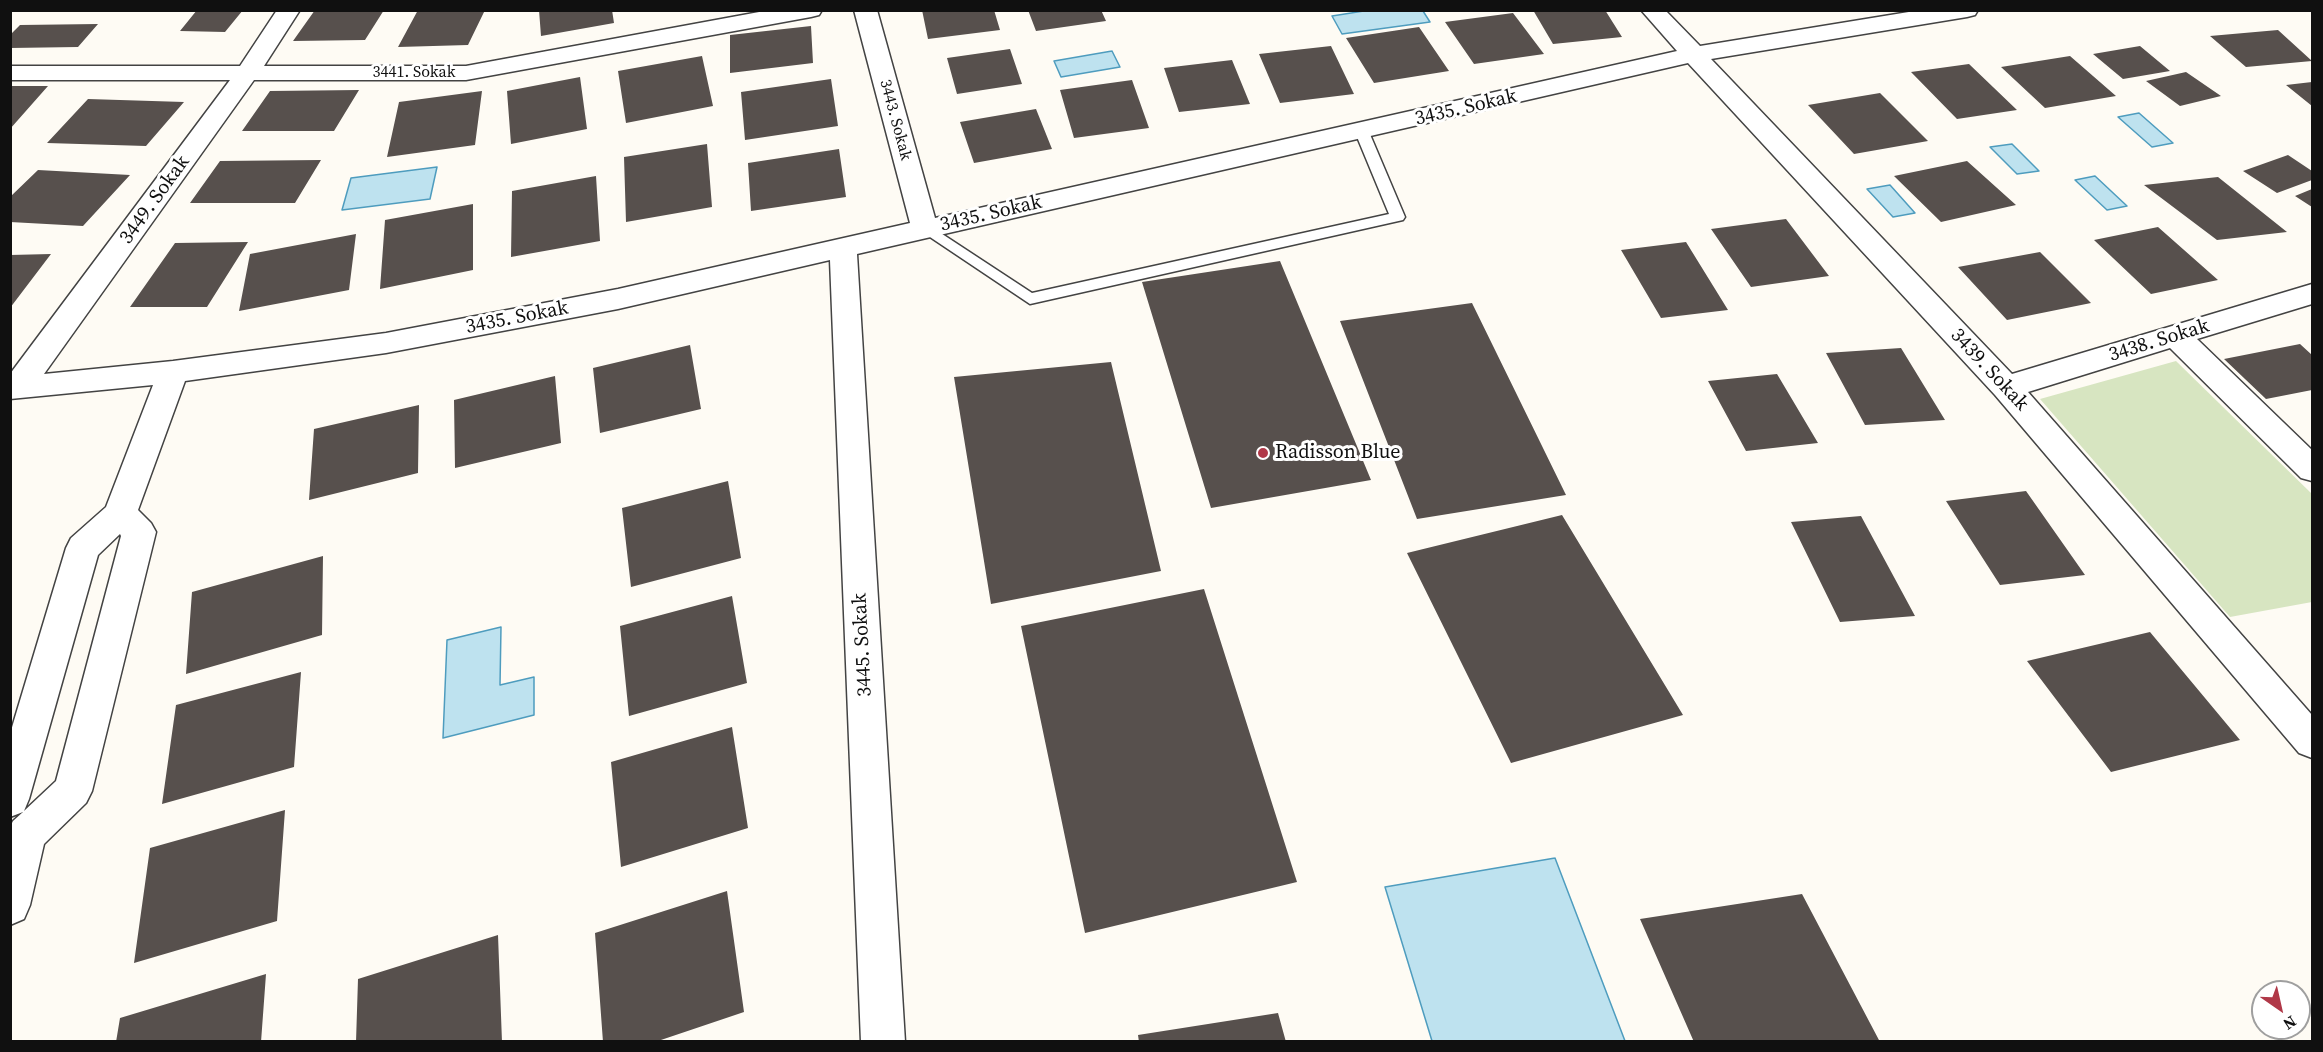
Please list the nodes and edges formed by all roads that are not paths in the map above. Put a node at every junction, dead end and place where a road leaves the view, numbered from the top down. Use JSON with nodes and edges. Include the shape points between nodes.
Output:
{"nodes":[{"id":1,"x":289,"y":10,"type":"edge"},
{"id":2,"x":811,"y":10,"type":"edge"},
{"id":3,"x":865,"y":10,"type":"edge"},
{"id":4,"x":1652,"y":10,"type":"edge"},
{"id":5,"x":1967,"y":10,"type":"edge"},
{"id":6,"x":1691,"y":55,"type":"junction"},
{"id":7,"x":248,"y":72,"type":"junction"},
{"id":8,"x":10,"y":73,"type":"edge"},
{"id":9,"x":1362,"y":132,"type":"junction"},
{"id":10,"x":925,"y":229,"type":"junction"},
{"id":11,"x":843,"y":249,"type":"junction"},
{"id":12,"x":2313,"y":294,"type":"edge"},
{"id":13,"x":2176,"y":336,"type":"junction"},
{"id":14,"x":173,"y":372,"type":"junction"},
{"id":15,"x":2006,"y":387,"type":"junction"},
{"id":16,"x":13,"y":391,"type":"edge"},
{"id":17,"x":2313,"y":469,"type":"edge"},
{"id":18,"x":120,"y":514,"type":"junction"},
{"id":19,"x":2313,"y":741,"type":"edge"},
{"id":20,"x":10,"y":799,"type":"edge"},
{"id":21,"x":19,"y":823,"type":"edge"},
{"id":22,"x":10,"y":905,"type":"edge"},
{"id":23,"x":883,"y":1041,"type":"edge"}],
"edges":[{"from":1,"to":7,"type":"street","name":"3449. Sokak"},
{"from":2,"to":7,"type":"street","name":"3441. Sokak","via":[[466,73]]},
{"from":3,"to":10,"type":"street","name":"3443. Sokak"},
{"from":4,"to":6,"type":"street","name":"3439. Sokak"},
{"from":5,"to":6,"type":"street","name":"3435. Sokak"},
{"from":6,"to":9,"type":"street","name":"3435. Sokak"},
{"from":6,"to":15,"type":"street","name":"3439. Sokak"},
{"from":7,"to":8,"type":"street","name":"3441. Sokak"},
{"from":7,"to":16,"type":"street","name":"3449. Sokak"},
{"from":9,"to":10,"type":"street","name":"3435. Sokak"},
{"from":9,"to":10,"type":"lane","via":[[1398,217],[1030,298]]},
{"from":10,"to":11,"type":"street","name":"3435. Sokak"},
{"from":11,"to":14,"type":"street","name":"3435. Sokak","via":[[618,299],[386,343]]},
{"from":11,"to":23,"type":"street","name":"3445. Sokak"},
{"from":12,"to":13,"type":"street","name":"3438. Sokak"},
{"from":13,"to":15,"type":"street","name":"3438. Sokak"},
{"from":13,"to":17,"type":"street"},
{"from":14,"to":16,"type":"street","name":"3435. Sokak"},
{"from":14,"to":18,"type":"street"},
{"from":15,"to":19,"type":"street","name":"3439. Sokak"},
{"from":18,"to":20,"type":"street","via":[[83,548]]},
{"from":18,"to":21,"type":"street","via":[[139,532],[73,791]]},
{"from":21,"to":22,"type":"street"}]}
